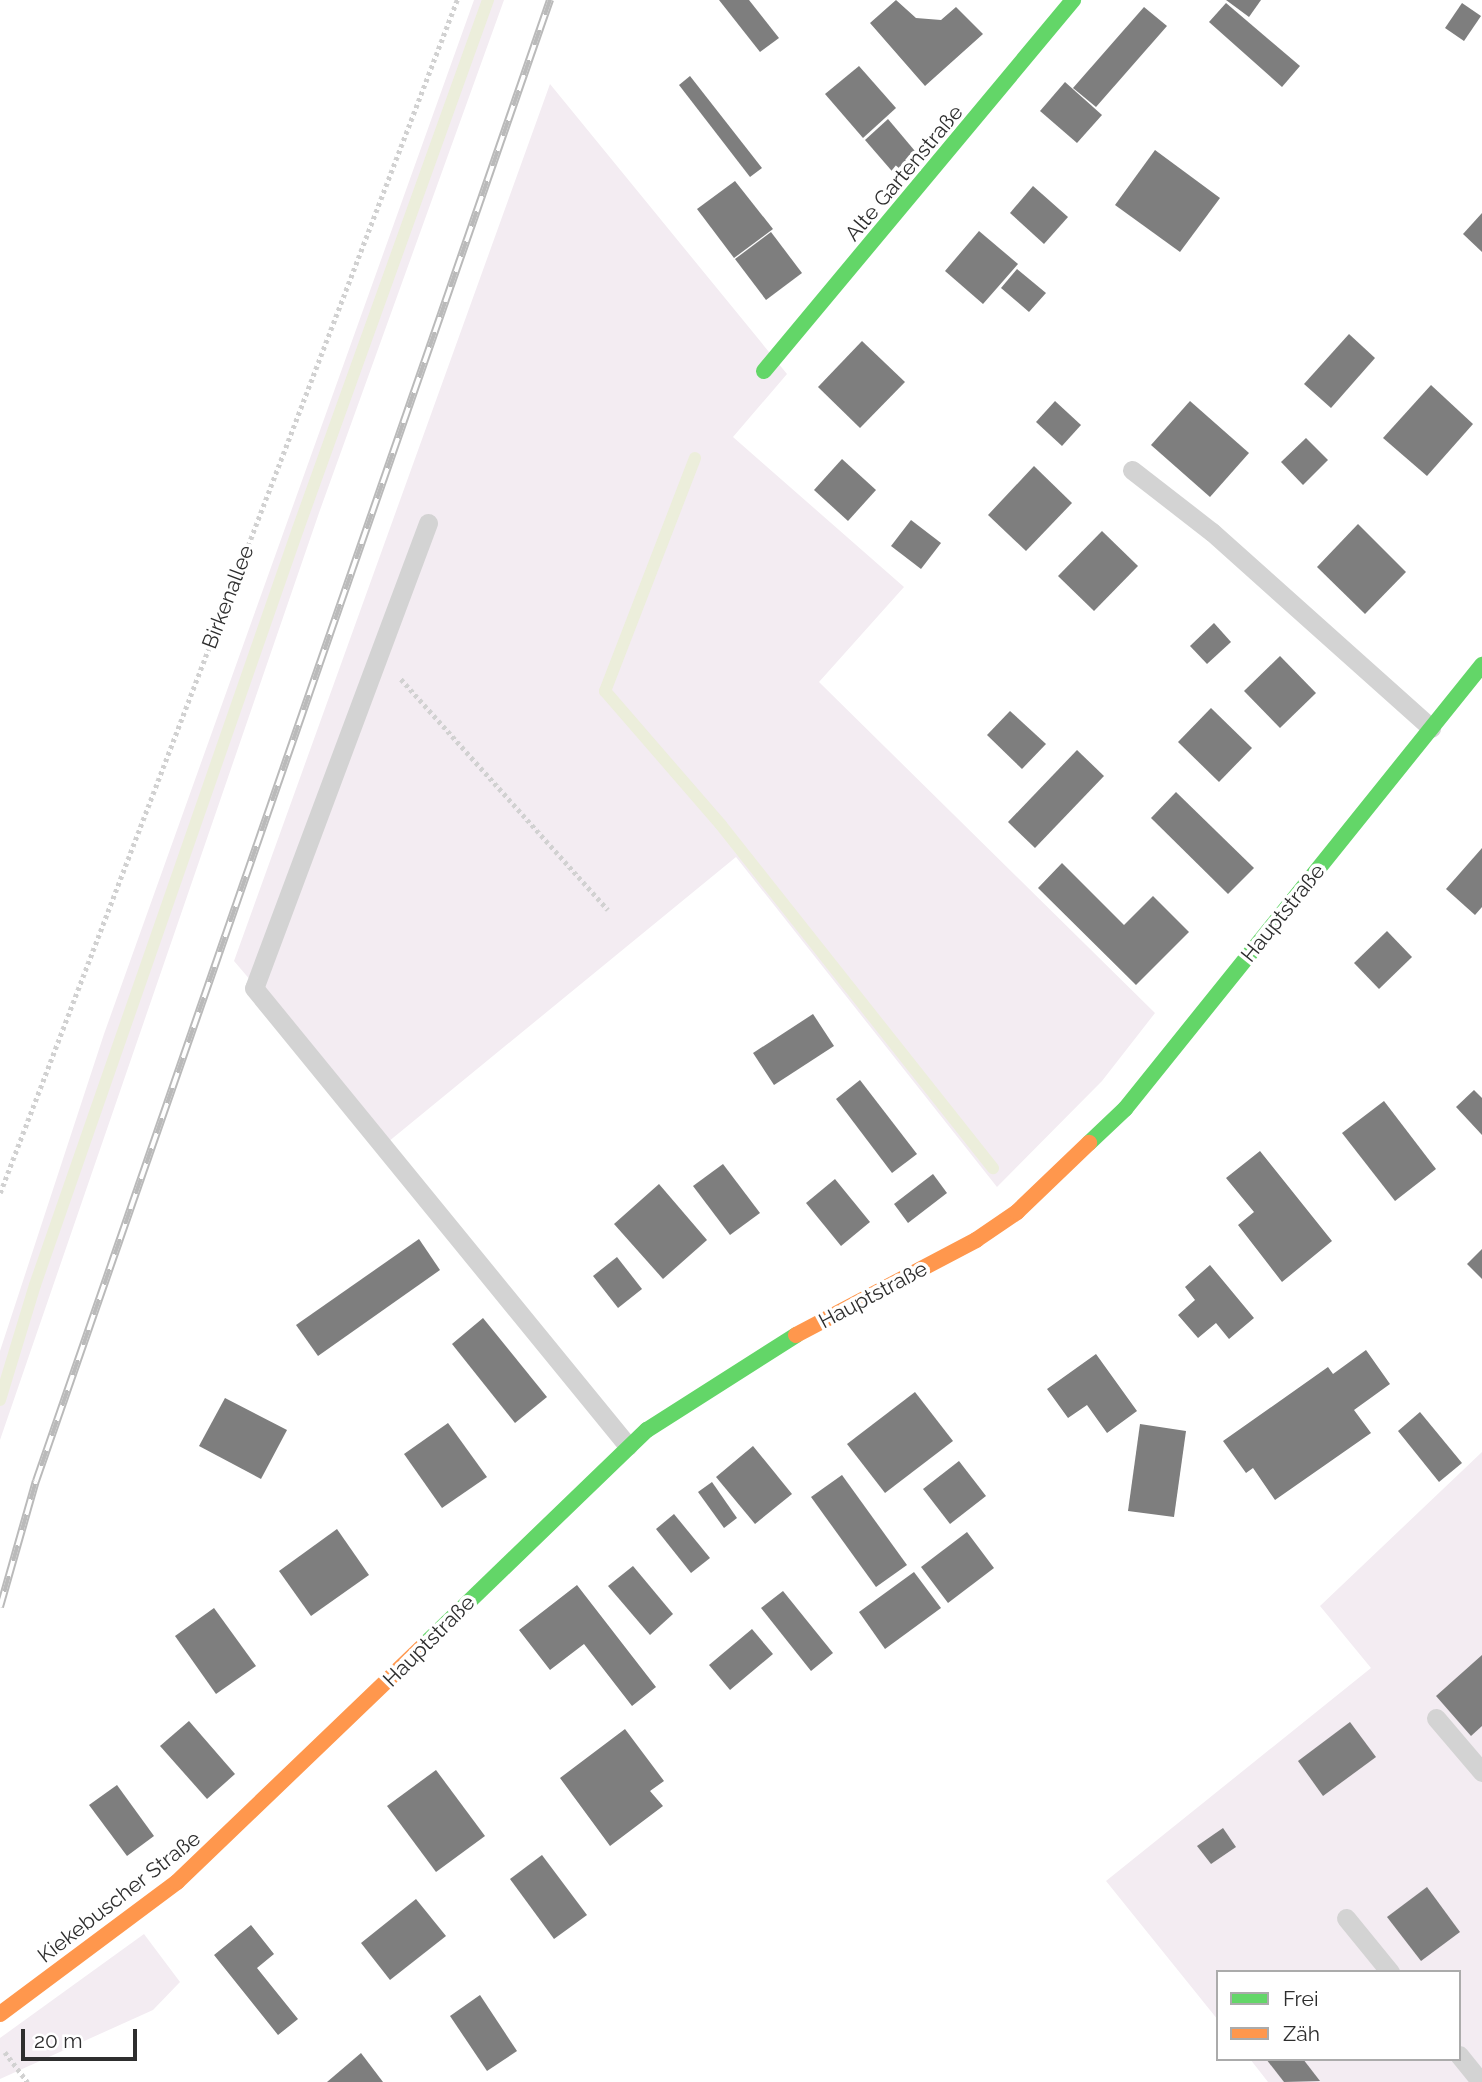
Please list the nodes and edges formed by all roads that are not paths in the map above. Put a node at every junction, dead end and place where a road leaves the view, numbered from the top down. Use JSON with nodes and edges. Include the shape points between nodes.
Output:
{"nodes":[{"id":1,"x":1073,"y":0,"type":"edge"},
{"id":2,"x":764,"y":371,"type":"dead end"},
{"id":3,"x":1132,"y":470,"type":"dead end"},
{"id":4,"x":428,"y":523,"type":"dead end"},
{"id":5,"x":1482,"y":665,"type":"edge"},
{"id":6,"x":1431,"y":728,"type":"junction"},
{"id":7,"x":628,"y":1446,"type":"junction"},
{"id":8,"x":1436,"y":1717,"type":"dead end"},
{"id":9,"x":1482,"y":1772,"type":"edge"},
{"id":10,"x":260,"y":1807,"type":"joint"},
{"id":11,"x":1346,"y":1918,"type":"dead end"},
{"id":12,"x":1389,"y":1970,"type":"edge"},
{"id":13,"x":0,"y":2014,"type":"edge"},
{"id":14,"x":1461,"y":2057,"type":"edge"},
{"id":15,"x":1481,"y":2082,"type":"edge"}],
"edges":[{"from":1,"to":2,"type":"street","name":"Alte Gartenstraße"},
{"from":3,"to":6,"type":"lane","via":[[1212,532]]},
{"from":4,"to":7,"type":"lane","via":[[254,988]]},
{"from":5,"to":6,"type":"street","name":"Hauptstraße"},
{"from":6,"to":7,"type":"street","name":"Hauptstraße","via":[[1125,1109],[1017,1212],[976,1240],[761,1354],[698,1393]]},
{"from":7,"to":10,"type":"street","name":"Hauptstraße"},
{"from":8,"to":9,"type":"lane"},
{"from":10,"to":13,"type":"street","name":"Kiekebuscher Straße","via":[[132,1919]]},
{"from":11,"to":12,"type":"lane"},
{"from":14,"to":15,"type":"lane"}]}
